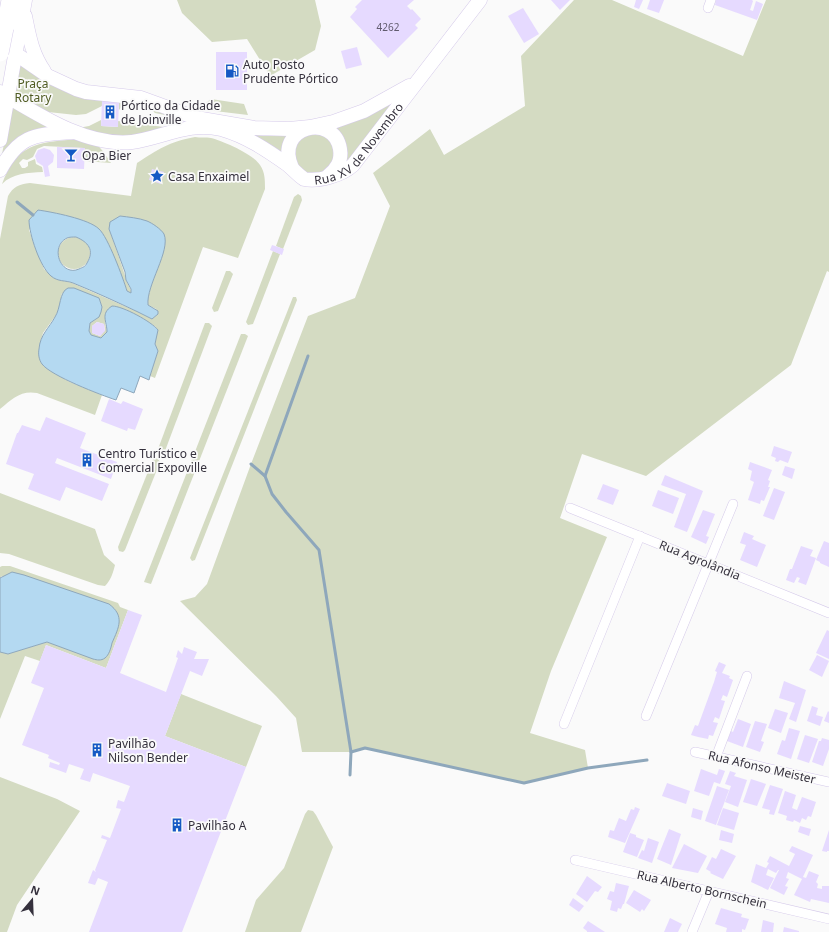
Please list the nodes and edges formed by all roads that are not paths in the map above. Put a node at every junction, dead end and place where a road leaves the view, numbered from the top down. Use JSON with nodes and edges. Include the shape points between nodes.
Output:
{"nodes":[{"id":1,"x":480,"y":0,"type":"edge"},
{"id":2,"x":20,"y":3,"type":"edge"},
{"id":3,"x":4,"y":45,"type":"edge"},
{"id":4,"x":13,"y":68,"type":"junction"},
{"id":5,"x":48,"y":76,"type":"junction"},
{"id":6,"x":417,"y":80,"type":"junction"},
{"id":7,"x":0,"y":82,"type":"edge"},
{"id":8,"x":4,"y":94,"type":"edge"},
{"id":9,"x":310,"y":128,"type":"junction"},
{"id":10,"x":73,"y":132,"type":"junction"},
{"id":11,"x":0,"y":140,"type":"edge"},
{"id":12,"x":292,"y":168,"type":"junction"},
{"id":13,"x":0,"y":170,"type":"edge"},
{"id":14,"x":328,"y":177,"type":"junction"},
{"id":15,"x":734,"y":504,"type":"dead end"},
{"id":16,"x":570,"y":508,"type":"dead end"},
{"id":17,"x":640,"y":536,"type":"junction"},
{"id":18,"x":709,"y":564,"type":"junction"},
{"id":19,"x":829,"y":613,"type":"edge"},
{"id":20,"x":747,"y":676,"type":"dead end"},
{"id":21,"x":646,"y":716,"type":"dead end"},
{"id":22,"x":564,"y":724,"type":"dead end"},
{"id":23,"x":695,"y":752,"type":"dead end"},
{"id":24,"x":716,"y":757,"type":"junction"},
{"id":25,"x":829,"y":782,"type":"edge"},
{"id":26,"x":575,"y":860,"type":"dead end"},
{"id":27,"x":709,"y":891,"type":"junction"},
{"id":28,"x":829,"y":919,"type":"edge"},
{"id":29,"x":692,"y":932,"type":"edge"}],
"edges":[{"from":1,"to":6,"type":"main road","name":"Rua XV de Novembro"},
{"from":2,"to":3,"type":"highway"},
{"from":2,"to":3,"type":"main road"},
{"from":2,"to":5,"type":"main road","via":[[35,57]]},
{"from":3,"to":4,"type":"main road","via":[[12,55]]},
{"from":3,"to":5,"type":"main road","name":"Rua XV de Novembro"},
{"from":4,"to":7,"type":"main road"},
{"from":4,"to":8,"type":"main road"},
{"from":5,"to":9,"type":"main road","name":"Rua XV de Novembro","via":[[76,89],[141,98],[182,114],[212,121],[272,129]]},
{"from":6,"to":9,"type":"main road","name":"Rua XV de Novembro","via":[[364,111]]},
{"from":6,"to":14,"type":"main road","name":"Rua XV de Novembro","via":[[353,165]]},
{"from":8,"to":10,"type":"main road","name":"Rua XV de Novembro"},
{"from":8,"to":11,"type":"main road"},
{"from":9,"to":12,"type":"main road","via":[[302,130],[290,143],[288,160]]},
{"from":9,"to":14,"type":"main road","via":[[328,131],[340,145],[340,163]]},
{"from":10,"to":12,"type":"main road","name":"Rua XV de Novembro","via":[[105,140],[131,142],[187,128],[220,129],[260,146]]},
{"from":10,"to":13,"type":"main road","via":[[31,137],[13,150]]},
{"from":12,"to":14,"type":"main road","name":"Rua XV de Novembro","via":[[304,179]]},
{"from":15,"to":18,"type":"street"},
{"from":16,"to":17,"type":"street","name":"Rua Agrolândia"},
{"from":17,"to":18,"type":"street","name":"Rua Agrolândia"},
{"from":17,"to":22,"type":"street"},
{"from":18,"to":19,"type":"street","name":"Rua Agrolândia"},
{"from":18,"to":21,"type":"street"},
{"from":20,"to":24,"type":"street"},
{"from":23,"to":24,"type":"street","name":"Rua Afonso Meister"},
{"from":24,"to":25,"type":"street","name":"Rua Afonso Meister"},
{"from":26,"to":27,"type":"street","name":"Rua Alberto Bornschein"},
{"from":27,"to":28,"type":"street","name":"Rua Alberto Bornschein"},
{"from":27,"to":29,"type":"street"}]}
